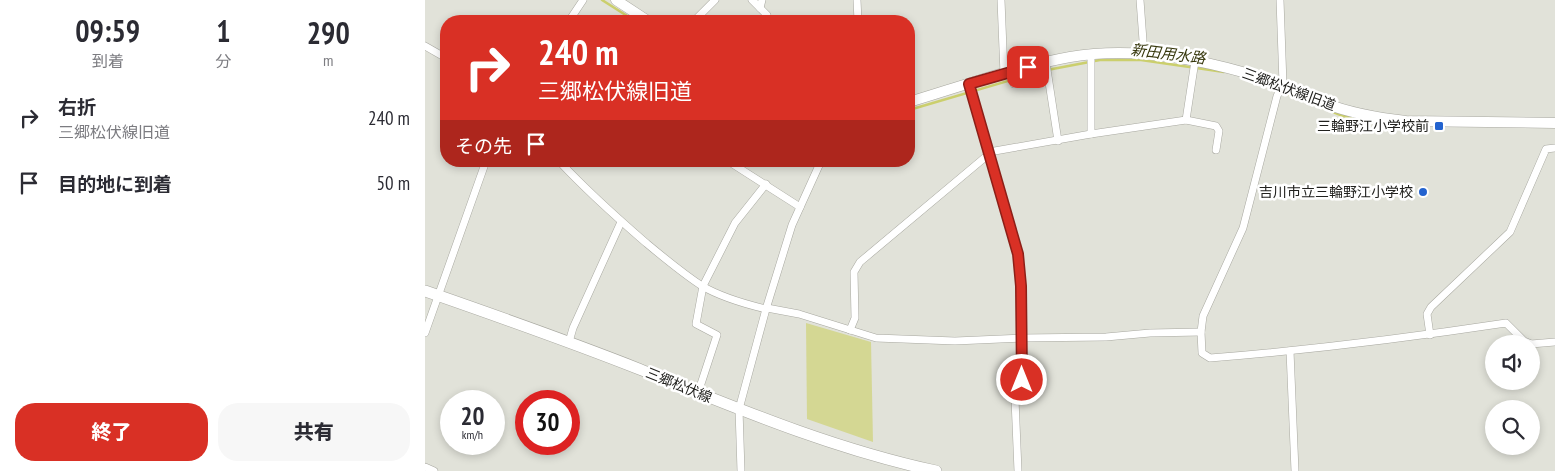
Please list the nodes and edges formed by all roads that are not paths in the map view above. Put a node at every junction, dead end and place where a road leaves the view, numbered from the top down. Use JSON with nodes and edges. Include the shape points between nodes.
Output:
{"nodes":[{"id":1,"x":583,"y":0,"type":"edge"},
{"id":2,"x":616,"y":0,"type":"edge"},
{"id":3,"x":715,"y":0,"type":"edge"},
{"id":4,"x":752,"y":0,"type":"edge"},
{"id":5,"x":857,"y":0,"type":"edge"},
{"id":6,"x":1001,"y":0,"type":"edge"},
{"id":7,"x":1140,"y":0,"type":"edge"},
{"id":8,"x":1280,"y":0,"type":"edge"},
{"id":9,"x":761,"y":4,"type":"edge"},
{"id":10,"x":573,"y":15,"type":"edge"},
{"id":11,"x":639,"y":15,"type":"edge"},
{"id":12,"x":700,"y":15,"type":"edge"},
{"id":13,"x":767,"y":15,"type":"edge"},
{"id":14,"x":858,"y":15,"type":"edge"},
{"id":15,"x":425,"y":46,"type":"edge"},
{"id":16,"x":1144,"y":54,"type":"junction"},
{"id":17,"x":440,"y":55,"type":"edge"},
{"id":18,"x":1092,"y":57,"type":"junction"},
{"id":19,"x":1195,"y":63,"type":"junction"},
{"id":20,"x":1047,"y":68,"type":"junction"},
{"id":21,"x":1010,"y":77,"type":"junction"},
{"id":22,"x":1282,"y":86,"type":"junction"},
{"id":23,"x":970,"y":87,"type":"junction"},
{"id":24,"x":915,"y":101,"type":"edge"},
{"id":25,"x":1186,"y":120,"type":"junction"},
{"id":26,"x":1555,"y":123,"type":"edge"},
{"id":27,"x":1091,"y":134,"type":"junction"},
{"id":28,"x":1058,"y":141,"type":"junction"},
{"id":29,"x":1555,"y":148,"type":"edge"},
{"id":30,"x":1216,"y":150,"type":"dead end"},
{"id":31,"x":989,"y":153,"type":"junction"},
{"id":32,"x":485,"y":167,"type":"edge"},
{"id":33,"x":565,"y":167,"type":"edge"},
{"id":34,"x":738,"y":167,"type":"edge"},
{"id":35,"x":818,"y":167,"type":"edge"},
{"id":36,"x":766,"y":184,"type":"junction"},
{"id":37,"x":800,"y":207,"type":"junction"},
{"id":38,"x":621,"y":222,"type":"junction"},
{"id":39,"x":703,"y":286,"type":"junction"},
{"id":40,"x":425,"y":291,"type":"edge"},
{"id":41,"x":439,"y":296,"type":"junction"},
{"id":42,"x":767,"y":308,"type":"junction"},
{"id":43,"x":850,"y":330,"type":"junction"},
{"id":44,"x":425,"y":332,"type":"edge"},
{"id":45,"x":1201,"y":332,"type":"junction"},
{"id":46,"x":1430,"y":335,"type":"junction"},
{"id":47,"x":1518,"y":335,"type":"edge"},
{"id":48,"x":1022,"y":338,"type":"junction"},
{"id":49,"x":569,"y":342,"type":"junction"},
{"id":50,"x":1555,"y":342,"type":"edge"},
{"id":51,"x":1540,"y":343,"type":"edge"},
{"id":52,"x":1289,"y":351,"type":"junction"},
{"id":53,"x":698,"y":393,"type":"junction"},
{"id":54,"x":739,"y":409,"type":"junction"},
{"id":55,"x":425,"y":467,"type":"edge"},
{"id":56,"x":434,"y":471,"type":"edge"},
{"id":57,"x":741,"y":471,"type":"edge"},
{"id":58,"x":936,"y":471,"type":"edge"},
{"id":59,"x":1018,"y":471,"type":"edge"},
{"id":60,"x":1295,"y":471,"type":"edge"}],
"edges":[{"from":1,"to":10,"type":"street"},
{"from":2,"to":11,"type":"street"},
{"from":3,"to":12,"type":"street"},
{"from":4,"to":9,"type":"street"},
{"from":5,"to":14,"type":"street"},
{"from":6,"to":21,"type":"street"},
{"from":7,"to":16,"type":"street"},
{"from":8,"to":22,"type":"street"},
{"from":9,"to":13,"type":"street"},
{"from":15,"to":17,"type":"street"},
{"from":16,"to":18,"type":"street","name":"三郷松伏線旧道"},
{"from":16,"to":19,"type":"street","name":"三郷松伏線旧道"},
{"from":18,"to":20,"type":"street","name":"三郷松伏線旧道"},
{"from":18,"to":27,"type":"street"},
{"from":19,"to":22,"type":"street","name":"三郷松伏線旧道","via":[[1246,73]]},
{"from":19,"to":25,"type":"street"},
{"from":20,"to":21,"type":"street","name":"三郷松伏線旧道"},
{"from":20,"to":28,"type":"street"},
{"from":21,"to":23,"type":"street","name":"三郷松伏線旧道"},
{"from":22,"to":26,"type":"street","name":"三郷松伏線旧道","via":[[1325,103],[1405,122]]},
{"from":22,"to":45,"type":"street","via":[[1243,228],[1203,316]]},
{"from":23,"to":24,"type":"street","name":"三郷松伏線旧道"},
{"from":23,"to":31,"type":"street"},
{"from":25,"to":27,"type":"street"},
{"from":25,"to":30,"type":"street","via":[[1216,126],[1219,131]]},
{"from":27,"to":28,"type":"street"},
{"from":28,"to":31,"type":"street"},
{"from":29,"to":46,"type":"street","via":[[1546,149],[1510,232],[1431,307],[1427,314]]},
{"from":31,"to":43,"type":"street","via":[[860,262],[854,272],[855,318]]},
{"from":31,"to":48,"type":"street","via":[[1018,254]]},
{"from":32,"to":41,"type":"street"},
{"from":33,"to":38,"type":"street"},
{"from":34,"to":36,"type":"street"},
{"from":35,"to":37,"type":"street"},
{"from":36,"to":37,"type":"street"},
{"from":36,"to":39,"type":"street","via":[[735,223]]},
{"from":37,"to":42,"type":"street"},
{"from":38,"to":39,"type":"street"},
{"from":38,"to":49,"type":"street"},
{"from":39,"to":42,"type":"street","via":[[734,300]]},
{"from":39,"to":53,"type":"street","via":[[696,324],[717,335]]},
{"from":40,"to":41,"type":"main road","name":"三郷松伏線"},
{"from":41,"to":44,"type":"street"},
{"from":41,"to":49,"type":"main road","name":"三郷松伏線"},
{"from":42,"to":43,"type":"street"},
{"from":42,"to":54,"type":"street"},
{"from":43,"to":48,"type":"street","via":[[875,338],[955,341]]},
{"from":45,"to":48,"type":"street"},
{"from":45,"to":52,"type":"street","via":[[1202,353],[1210,358]]},
{"from":46,"to":47,"type":"street","via":[[1505,323]]},
{"from":46,"to":52,"type":"street"},
{"from":48,"to":59,"type":"street","via":[[1022,380],[1015,398]]},
{"from":49,"to":53,"type":"main road","name":"三郷松伏線"},
{"from":50,"to":51,"type":"street"},
{"from":52,"to":60,"type":"street"},
{"from":53,"to":54,"type":"main road","name":"三郷松伏線"},
{"from":54,"to":57,"type":"street"},
{"from":54,"to":58,"type":"main road","name":"三郷松伏線","via":[[846,448]]},
{"from":55,"to":56,"type":"street"}]}
